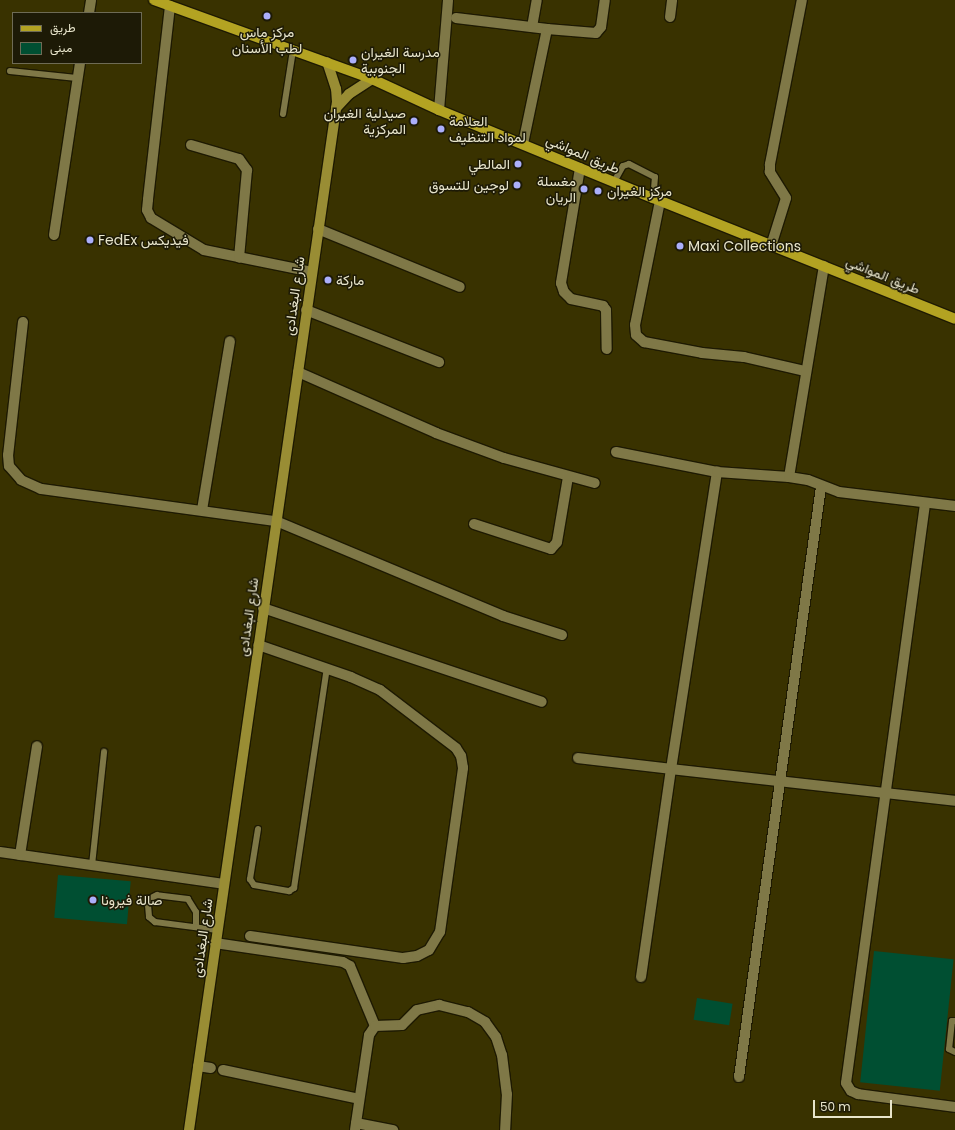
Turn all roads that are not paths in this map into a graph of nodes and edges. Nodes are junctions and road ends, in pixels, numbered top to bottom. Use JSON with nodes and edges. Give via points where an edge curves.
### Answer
{"nodes":[{"id":1,"x":91,"y":0,"type":"edge"},
{"id":2,"x":154,"y":0,"type":"edge"},
{"id":3,"x":448,"y":0,"type":"edge"},
{"id":4,"x":537,"y":0,"type":"edge"},
{"id":5,"x":605,"y":0,"type":"edge"},
{"id":6,"x":672,"y":0,"type":"edge"},
{"id":7,"x":802,"y":0,"type":"edge"},
{"id":8,"x":170,"y":6,"type":"junction"},
{"id":9,"x":89,"y":12,"type":"edge"},
{"id":10,"x":670,"y":17,"type":"dead end"},
{"id":11,"x":456,"y":18,"type":"dead end"},
{"id":12,"x":532,"y":27,"type":"junction"},
{"id":13,"x":547,"y":29,"type":"junction"},
{"id":14,"x":293,"y":50,"type":"junction"},
{"id":15,"x":327,"y":62,"type":"junction"},
{"id":16,"x":80,"y":64,"type":"edge"},
{"id":17,"x":10,"y":71,"type":"dead end"},
{"id":18,"x":77,"y":78,"type":"junction"},
{"id":19,"x":372,"y":79,"type":"junction"},
{"id":20,"x":336,"y":108,"type":"junction"},
{"id":21,"x":439,"y":110,"type":"junction"},
{"id":22,"x":283,"y":114,"type":"dead end"},
{"id":23,"x":191,"y":144,"type":"dead end"},
{"id":24,"x":523,"y":144,"type":"junction"},
{"id":25,"x":580,"y":168,"type":"junction"},
{"id":26,"x":614,"y":182,"type":"junction"},
{"id":27,"x":656,"y":200,"type":"junction"},
{"id":28,"x":318,"y":229,"type":"junction"},
{"id":29,"x":54,"y":235,"type":"dead end"},
{"id":30,"x":771,"y":246,"type":"junction"},
{"id":31,"x":239,"y":258,"type":"junction"},
{"id":32,"x":824,"y":266,"type":"junction"},
{"id":33,"x":312,"y":272,"type":"junction"},
{"id":34,"x":460,"y":287,"type":"dead end"},
{"id":35,"x":306,"y":310,"type":"junction"},
{"id":36,"x":955,"y":319,"type":"edge"},
{"id":37,"x":23,"y":322,"type":"dead end"},
{"id":38,"x":230,"y":341,"type":"dead end"},
{"id":39,"x":607,"y":349,"type":"dead end"},
{"id":40,"x":439,"y":362,"type":"dead end"},
{"id":41,"x":805,"y":371,"type":"junction"},
{"id":42,"x":298,"y":372,"type":"junction"},
{"id":43,"x":616,"y":452,"type":"dead end"},
{"id":44,"x":717,"y":472,"type":"junction"},
{"id":45,"x":568,"y":477,"type":"junction"},
{"id":46,"x":789,"y":477,"type":"junction"},
{"id":47,"x":595,"y":483,"type":"dead end"},
{"id":48,"x":821,"y":487,"type":"junction"},
{"id":49,"x":925,"y":504,"type":"junction"},
{"id":50,"x":955,"y":506,"type":"edge"},
{"id":51,"x":202,"y":510,"type":"junction"},
{"id":52,"x":276,"y":521,"type":"junction"},
{"id":53,"x":474,"y":524,"type":"dead end"},
{"id":54,"x":263,"y":608,"type":"junction"},
{"id":55,"x":562,"y":635,"type":"dead end"},
{"id":56,"x":258,"y":645,"type":"junction"},
{"id":57,"x":327,"y":668,"type":"junction"},
{"id":58,"x":542,"y":702,"type":"dead end"},
{"id":59,"x":37,"y":746,"type":"dead end"},
{"id":60,"x":104,"y":752,"type":"dead end"},
{"id":61,"x":578,"y":758,"type":"dead end"},
{"id":62,"x":671,"y":769,"type":"junction"},
{"id":63,"x":780,"y":782,"type":"junction"},
{"id":64,"x":885,"y":792,"type":"junction"},
{"id":65,"x":955,"y":801,"type":"edge"},
{"id":66,"x":258,"y":829,"type":"dead end"},
{"id":67,"x":0,"y":852,"type":"edge"},
{"id":68,"x":20,"y":854,"type":"junction"},
{"id":69,"x":92,"y":865,"type":"junction"},
{"id":70,"x":224,"y":884,"type":"junction"},
{"id":71,"x":196,"y":927,"type":"junction"},
{"id":72,"x":217,"y":930,"type":"junction"},
{"id":73,"x":250,"y":936,"type":"dead end"},
{"id":74,"x":215,"y":943,"type":"junction"},
{"id":75,"x":641,"y":977,"type":"dead end"},
{"id":76,"x":955,"y":1020,"type":"edge"},
{"id":77,"x":374,"y":1026,"type":"junction"},
{"id":78,"x":955,"y":1052,"type":"edge"},
{"id":79,"x":198,"y":1066,"type":"junction"},
{"id":80,"x":211,"y":1068,"type":"dead end"},
{"id":81,"x":223,"y":1070,"type":"dead end"},
{"id":82,"x":740,"y":1077,"type":"dead end"},
{"id":83,"x":359,"y":1099,"type":"junction"},
{"id":84,"x":955,"y":1107,"type":"edge"},
{"id":85,"x":355,"y":1127,"type":"edge"},
{"id":86,"x":189,"y":1130,"type":"edge"},
{"id":87,"x":394,"y":1130,"type":"edge"},
{"id":88,"x":505,"y":1130,"type":"edge"}],
"edges":[{"from":1,"to":9,"type":"street"},
{"from":2,"to":8,"type":"main road","name":"طريق المواشي"},
{"from":3,"to":21,"type":"street"},
{"from":4,"to":12,"type":"street"},
{"from":5,"to":13,"type":"street","via":[[601,27],[596,33]]},
{"from":6,"to":10,"type":"street"},
{"from":7,"to":30,"type":"street","via":[[770,164],[770,172],[786,198]]},
{"from":8,"to":14,"type":"main road","name":"طريق المواشي"},
{"from":8,"to":31,"type":"street","via":[[147,210],[157,224],[204,250]]},
{"from":11,"to":12,"type":"street"},
{"from":12,"to":13,"type":"street"},
{"from":13,"to":24,"type":"street"},
{"from":14,"to":15,"type":"main road","name":"طريق المواشي"},
{"from":14,"to":22,"type":"lane"},
{"from":15,"to":19,"type":"main road","name":"طريق المواشي"},
{"from":15,"to":20,"type":"street","name":"شارع البغدادى","via":[[336,89]]},
{"from":16,"to":18,"type":"street"},
{"from":17,"to":18,"type":"lane"},
{"from":18,"to":29,"type":"street"},
{"from":19,"to":20,"type":"street","via":[[349,94]]},
{"from":19,"to":21,"type":"main road","name":"طريق المواشي"},
{"from":20,"to":28,"type":"street","name":"شارع البغدادى"},
{"from":21,"to":24,"type":"main road","name":"طريق المواشي"},
{"from":23,"to":31,"type":"street","via":[[239,159],[247,170]]},
{"from":24,"to":25,"type":"main road","name":"طريق المواشي"},
{"from":25,"to":26,"type":"main road","name":"طريق المواشي"},
{"from":25,"to":39,"type":"street","via":[[561,283],[564,292],[572,298],[603,306],[606,310]]},
{"from":26,"to":27,"type":"main road","name":"طريق المواشي"},
{"from":26,"to":27,"type":"lane","via":[[623,166],[630,164],[655,177]]},
{"from":27,"to":30,"type":"main road","name":"طريق المواشي"},
{"from":27,"to":41,"type":"street","via":[[635,324],[636,334],[644,342],[702,353],[744,357]]},
{"from":28,"to":33,"type":"street","name":"شارع البغدادى"},
{"from":28,"to":34,"type":"street"},
{"from":30,"to":32,"type":"main road","name":"طريق المواشي"},
{"from":31,"to":33,"type":"street"},
{"from":32,"to":36,"type":"main road","name":"طريق المواشي"},
{"from":32,"to":41,"type":"street"},
{"from":33,"to":35,"type":"street","name":"شارع البغدادى"},
{"from":35,"to":40,"type":"street"},
{"from":35,"to":42,"type":"street","name":"شارع البغدادى"},
{"from":37,"to":51,"type":"street","via":[[8,454],[9,466],[15,474],[21,480],[41,489]]},
{"from":38,"to":51,"type":"street"},
{"from":41,"to":46,"type":"street"},
{"from":42,"to":45,"type":"street","via":[[436,433],[504,458]]},
{"from":42,"to":52,"type":"street","name":"شارع البغدادى"},
{"from":43,"to":44,"type":"street"},
{"from":44,"to":46,"type":"street"},
{"from":44,"to":62,"type":"street"},
{"from":45,"to":47,"type":"street"},
{"from":45,"to":53,"type":"street","via":[[557,542],[551,549]]},
{"from":46,"to":48,"type":"street","via":[[808,480]]},
{"from":48,"to":49,"type":"street","via":[[838,492]]},
{"from":48,"to":63,"type":"street"},
{"from":49,"to":50,"type":"street"},
{"from":49,"to":64,"type":"street"},
{"from":51,"to":52,"type":"street"},
{"from":52,"to":54,"type":"street","name":"شارع البغدادى"},
{"from":52,"to":55,"type":"street","via":[[504,616]]},
{"from":54,"to":56,"type":"street","name":"شارع البغدادى"},
{"from":54,"to":58,"type":"street"},
{"from":56,"to":57,"type":"street"},
{"from":56,"to":70,"type":"street","name":"شارع البغدادى"},
{"from":57,"to":66,"type":"lane","via":[[294,888],[289,891],[254,885],[250,879]]},
{"from":57,"to":73,"type":"street","via":[[380,690],[437,732],[461,756],[463,768],[440,932],[428,950],[417,956],[403,958]]},
{"from":59,"to":68,"type":"street"},
{"from":60,"to":69,"type":"lane"},
{"from":61,"to":62,"type":"street"},
{"from":62,"to":63,"type":"street"},
{"from":62,"to":75,"type":"street"},
{"from":63,"to":64,"type":"street"},
{"from":63,"to":82,"type":"street"},
{"from":64,"to":65,"type":"street"},
{"from":64,"to":84,"type":"street","via":[[846,1083],[851,1091],[858,1094]]},
{"from":67,"to":68,"type":"street"},
{"from":68,"to":69,"type":"street"},
{"from":69,"to":70,"type":"street"},
{"from":70,"to":72,"type":"street","name":"شارع البغدادى"},
{"from":71,"to":71,"type":"lane","via":[[155,922],[149,917],[151,898],[157,895],[188,900],[196,912]]},
{"from":71,"to":72,"type":"lane"},
{"from":72,"to":74,"type":"street","name":"شارع البغدادى"},
{"from":74,"to":77,"type":"street","via":[[343,962],[350,966]]},
{"from":74,"to":79,"type":"street","name":"شارع البغدادى"},
{"from":76,"to":78,"type":"lane","via":[[952,1021],[949,1049]]},
{"from":77,"to":83,"type":"street","via":[[369,1035]]},
{"from":77,"to":88,"type":"street","via":[[402,1025],[417,1010],[439,1005],[468,1012],[485,1022],[496,1037],[502,1055],[507,1094]]},
{"from":79,"to":80,"type":"street"},
{"from":79,"to":86,"type":"street","name":"شارع البغدادى"},
{"from":81,"to":83,"type":"street"},
{"from":83,"to":85,"type":"street"},
{"from":85,"to":87,"type":"street"}]}
